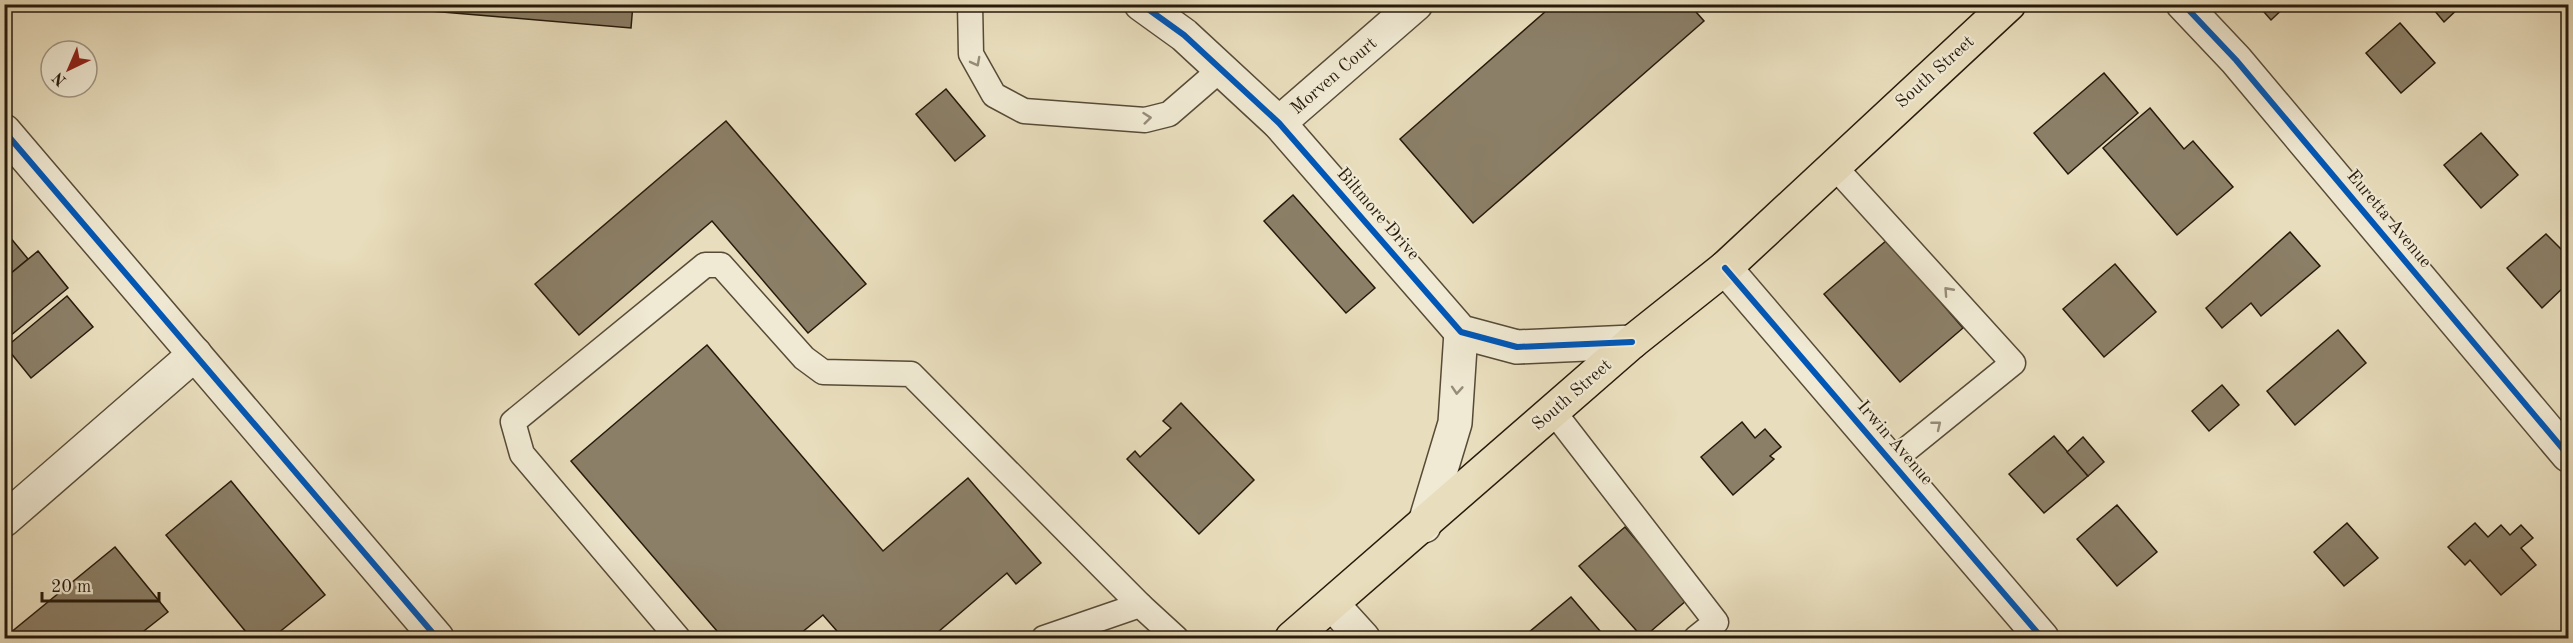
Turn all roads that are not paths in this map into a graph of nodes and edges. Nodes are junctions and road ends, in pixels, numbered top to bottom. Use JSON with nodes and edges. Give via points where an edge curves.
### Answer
{"nodes":[{"id":1,"x":970,"y":4,"type":"edge"},
{"id":2,"x":1141,"y":4,"type":"edge"},
{"id":3,"x":1416,"y":4,"type":"edge"},
{"id":4,"x":2009,"y":4,"type":"edge"},
{"id":5,"x":2183,"y":4,"type":"edge"},
{"id":6,"x":1221,"y":69,"type":"junction"},
{"id":7,"x":1279,"y":123,"type":"junction"},
{"id":8,"x":4,"y":131,"type":"edge"},
{"id":9,"x":1833,"y":165,"type":"junction"},
{"id":10,"x":1725,"y":268,"type":"junction"},
{"id":11,"x":1461,"y":332,"type":"junction"},
{"id":12,"x":1632,"y":342,"type":"junction"},
{"id":13,"x":195,"y":354,"type":"junction"},
{"id":14,"x":1553,"y":411,"type":"junction"},
{"id":15,"x":2568,"y":455,"type":"edge"},
{"id":16,"x":1891,"y":462,"type":"junction"},
{"id":17,"x":4,"y":520,"type":"edge"},
{"id":18,"x":1424,"y":526,"type":"junction"},
{"id":19,"x":1140,"y":605,"type":"junction"},
{"id":20,"x":1333,"y":605,"type":"junction"},
{"id":21,"x":437,"y":639,"type":"edge"},
{"id":22,"x":678,"y":639,"type":"edge"},
{"id":23,"x":1044,"y":639,"type":"edge"},
{"id":24,"x":1176,"y":639,"type":"edge"},
{"id":25,"x":1292,"y":639,"type":"edge"},
{"id":26,"x":1363,"y":639,"type":"edge"},
{"id":27,"x":1696,"y":639,"type":"edge"},
{"id":28,"x":2042,"y":639,"type":"edge"}],
"edges":[{"from":1,"to":6,"type":"lane","one_way":true,"via":[[971,54],[994,95],[1024,111],[1145,120],[1169,114]]},
{"from":2,"to":6,"type":"street","name":"Biltmore Drive","via":[[1184,35]]},
{"from":3,"to":7,"type":"street","name":"Morven Court"},
{"from":4,"to":9,"type":"main road","name":"South Street"},
{"from":5,"to":15,"type":"street","name":"Euretta Avenue","via":[[2236,60]]},
{"from":6,"to":7,"type":"street","name":"Biltmore Drive"},
{"from":7,"to":11,"type":"street","name":"Biltmore Drive"},
{"from":8,"to":13,"type":"street"},
{"from":9,"to":10,"type":"main road","name":"South Street"},
{"from":16,"to":9,"type":"lane","one_way":true,"via":[[2013,363]]},
{"from":10,"to":12,"type":"main road","name":"South Street"},
{"from":10,"to":16,"type":"street","name":"Irwin Avenue"},
{"from":11,"to":12,"type":"street","via":[[1517,347]]},
{"from":11,"to":18,"type":"street","one_way":true,"via":[[1455,423]]},
{"from":12,"to":14,"type":"main road","name":"South Street"},
{"from":13,"to":17,"type":"street"},
{"from":13,"to":21,"type":"street"},
{"from":14,"to":18,"type":"main road","name":"South Street"},
{"from":14,"to":27,"type":"lane","via":[[1716,622]]},
{"from":16,"to":28,"type":"street","name":"Irwin Avenue"},
{"from":18,"to":20,"type":"main road","name":"South Street"},
{"from":19,"to":22,"type":"lane","via":[[910,374],[822,372],[804,358],[721,265],[705,265],[513,422],[522,454]]},
{"from":19,"to":23,"type":"lane"},
{"from":19,"to":24,"type":"lane"},
{"from":20,"to":25,"type":"main road","name":"South Street"},
{"from":20,"to":26,"type":"street"}]}
